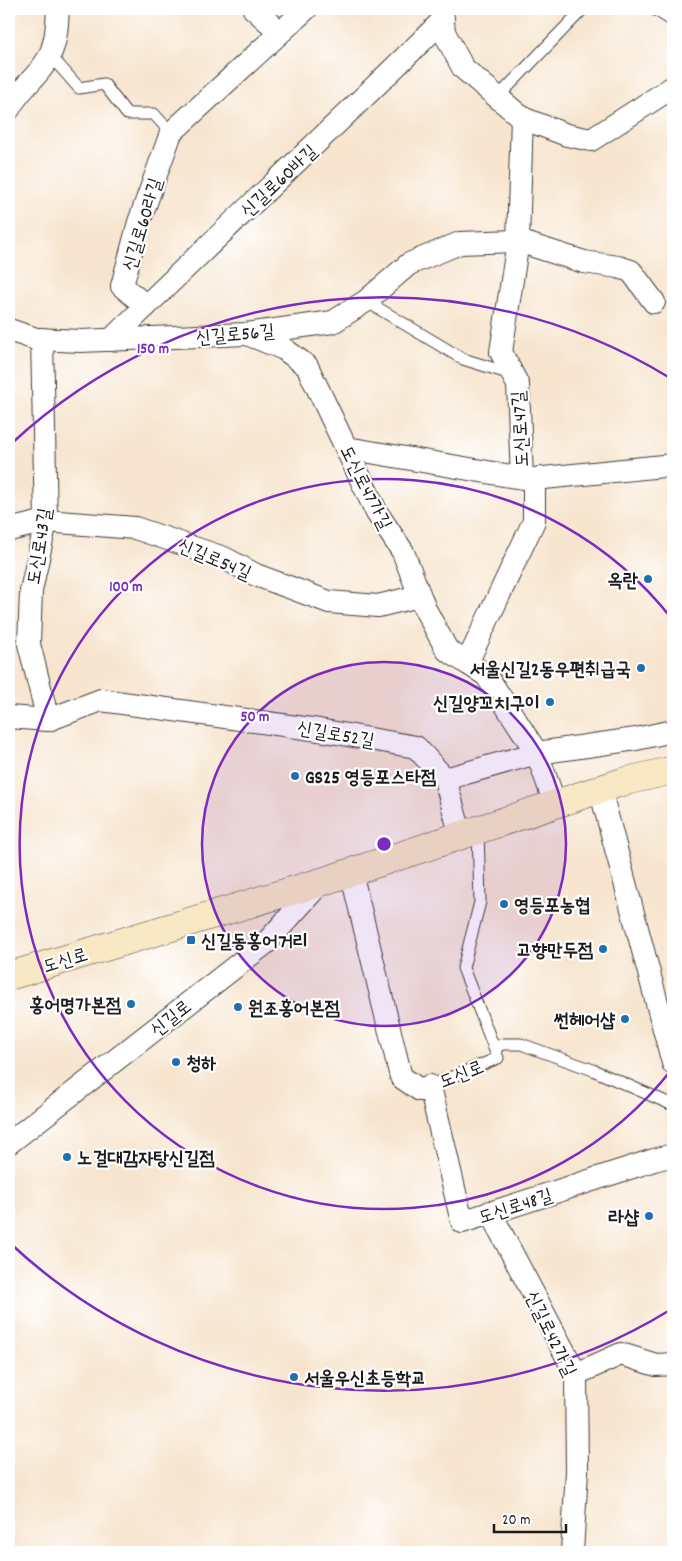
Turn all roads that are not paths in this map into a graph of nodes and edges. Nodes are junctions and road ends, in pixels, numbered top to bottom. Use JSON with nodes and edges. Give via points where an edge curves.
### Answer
{"nodes":[{"id":1,"x":58,"y":9,"type":"edge"},
{"id":2,"x":254,"y":9,"type":"edge"},
{"id":3,"x":306,"y":9,"type":"edge"},
{"id":4,"x":583,"y":9,"type":"edge"},
{"id":5,"x":654,"y":9,"type":"edge"},
{"id":6,"x":442,"y":14,"type":"edge"},
{"id":7,"x":673,"y":21,"type":"edge"},
{"id":8,"x":280,"y":32,"type":"junction"},
{"id":9,"x":49,"y":54,"type":"junction"},
{"id":10,"x":673,"y":87,"type":"edge"},
{"id":11,"x":498,"y":97,"type":"junction"},
{"id":12,"x":9,"y":109,"type":"edge"},
{"id":13,"x":522,"y":117,"type":"junction"},
{"id":14,"x":171,"y":133,"type":"junction"},
{"id":15,"x":518,"y":241,"type":"junction"},
{"id":16,"x":366,"y":300,"type":"junction"},
{"id":17,"x":654,"y":302,"type":"dead end"},
{"id":18,"x":146,"y":306,"type":"junction"},
{"id":19,"x":9,"y":330,"type":"edge"},
{"id":20,"x":246,"y":334,"type":"junction"},
{"id":21,"x":42,"y":339,"type":"junction"},
{"id":22,"x":111,"y":340,"type":"junction"},
{"id":23,"x":513,"y":374,"type":"junction"},
{"id":24,"x":347,"y":448,"type":"junction"},
{"id":25,"x":673,"y":466,"type":"edge"},
{"id":26,"x":46,"y":521,"type":"junction"},
{"id":27,"x":9,"y":530,"type":"edge"},
{"id":28,"x":419,"y":596,"type":"junction"},
{"id":29,"x":467,"y":663,"type":"junction"},
{"id":30,"x":9,"y":717,"type":"edge"},
{"id":31,"x":48,"y":720,"type":"junction"},
{"id":32,"x":673,"y":731,"type":"edge"},
{"id":33,"x":537,"y":754,"type":"junction"},
{"id":34,"x":673,"y":770,"type":"edge"},
{"id":35,"x":445,"y":779,"type":"junction"},
{"id":36,"x":600,"y":789,"type":"junction"},
{"id":37,"x":555,"y":804,"type":"junction"},
{"id":38,"x":469,"y":833,"type":"junction"},
{"id":39,"x":351,"y":872,"type":"junction"},
{"id":40,"x":321,"y":882,"type":"junction"},
{"id":41,"x":9,"y":976,"type":"edge"},
{"id":42,"x":668,"y":1022,"type":"edge"},
{"id":43,"x":494,"y":1048,"type":"junction"},
{"id":44,"x":673,"y":1063,"type":"edge"},
{"id":45,"x":430,"y":1086,"type":"junction"},
{"id":46,"x":673,"y":1105,"type":"edge"},
{"id":47,"x":9,"y":1143,"type":"edge"},
{"id":48,"x":673,"y":1155,"type":"edge"},
{"id":49,"x":490,"y":1212,"type":"junction"},
{"id":50,"x":673,"y":1364,"type":"edge"},
{"id":51,"x":576,"y":1374,"type":"junction"},
{"id":52,"x":572,"y":1552,"type":"edge"}],
"edges":[{"from":1,"to":9,"type":"street","via":[[56,39]]},
{"from":2,"to":8,"type":"street"},
{"from":3,"to":8,"type":"street","name":"신길로60라길"},
{"from":4,"to":11,"type":"lane"},
{"from":5,"to":7,"type":"lane"},
{"from":6,"to":11,"type":"street","via":[[444,32],[463,68]]},
{"from":6,"to":18,"type":"street","name":"신길로60바길","via":[[363,99]]},
{"from":8,"to":14,"type":"street","name":"신길로60라길"},
{"from":9,"to":12,"type":"street"},
{"from":9,"to":14,"type":"lane","via":[[79,88],[104,84],[127,114],[154,114]]},
{"from":10,"to":13,"type":"street","via":[[591,140],[567,135]]},
{"from":11,"to":13,"type":"street"},
{"from":13,"to":15,"type":"street","name":"도신로47길"},
{"from":14,"to":18,"type":"street","name":"신길로60라길","via":[[139,222],[122,286]]},
{"from":15,"to":16,"type":"street","name":"신길로56길","via":[[460,243],[409,264]]},
{"from":15,"to":17,"type":"street","name":"신길로56길","via":[[584,262],[631,271]]},
{"from":15,"to":23,"type":"street","name":"도신로47길","via":[[501,352]]},
{"from":16,"to":20,"type":"street","name":"신길로56길","via":[[333,322]]},
{"from":16,"to":23,"type":"lane","via":[[463,359]]},
{"from":18,"to":22,"type":"street","name":"신길로60바길"},
{"from":19,"to":21,"type":"street","name":"신길로56길"},
{"from":20,"to":22,"type":"street","name":"신길로56길"},
{"from":20,"to":24,"type":"street","name":"도신로47가길","via":[[284,349],[307,366]]},
{"from":21,"to":22,"type":"street","name":"신길로56길"},
{"from":21,"to":26,"type":"street","name":"도신로43길"},
{"from":23,"to":24,"type":"street","name":"도신로47길","via":[[518,385],[522,478]]},
{"from":24,"to":28,"type":"street","name":"도신로47가길","via":[[377,514],[403,552]]},
{"from":25,"to":29,"type":"street","name":"도신로47길","via":[[534,479],[534,521]]},
{"from":26,"to":27,"type":"street","name":"신길로54길"},
{"from":26,"to":28,"type":"street","name":"신길로54길","via":[[135,528],[224,558],[256,575],[329,602],[378,606]]},
{"from":26,"to":31,"type":"street","name":"도신로43길","via":[[31,591],[29,644]]},
{"from":28,"to":29,"type":"street","name":"도신로47가길","via":[[448,650]]},
{"from":29,"to":33,"type":"street","via":[[486,675]]},
{"from":30,"to":31,"type":"street","name":"신길로52길"},
{"from":31,"to":35,"type":"street","name":"신길로52길","via":[[100,700],[319,730],[416,747]]},
{"from":32,"to":33,"type":"street"},
{"from":33,"to":35,"type":"street"},
{"from":33,"to":37,"type":"street"},
{"from":34,"to":36,"type":"main road","name":"도신로"},
{"from":35,"to":38,"type":"street","name":"신길로52길"},
{"from":36,"to":37,"type":"main road","name":"도신로"},
{"from":36,"to":42,"type":"street"},
{"from":37,"to":38,"type":"main road","name":"도신로"},
{"from":38,"to":39,"type":"main road","name":"도신로"},
{"from":38,"to":43,"type":"lane","name":"도신로","via":[[480,902],[463,968]]},
{"from":39,"to":40,"type":"main road","name":"도신로"},
{"from":39,"to":45,"type":"street","name":"도신로","via":[[401,1077],[420,1090]]},
{"from":40,"to":41,"type":"main road","name":"도신로"},
{"from":40,"to":47,"type":"street","name":"신길로","via":[[267,942]]},
{"from":42,"to":44,"type":"street"},
{"from":43,"to":45,"type":"lane","name":"도신로","via":[[498,1058]]},
{"from":43,"to":46,"type":"lane","via":[[503,1044],[521,1044],[593,1070]]},
{"from":45,"to":49,"type":"street","name":"도신로48길","via":[[462,1222]]},
{"from":48,"to":49,"type":"street","name":"도신로48길"},
{"from":49,"to":51,"type":"street","name":"신길로42가길"},
{"from":50,"to":51,"type":"street","via":[[656,1365],[621,1354]]},
{"from":51,"to":52,"type":"street","name":"신길로42가길","via":[[577,1471]]}]}
